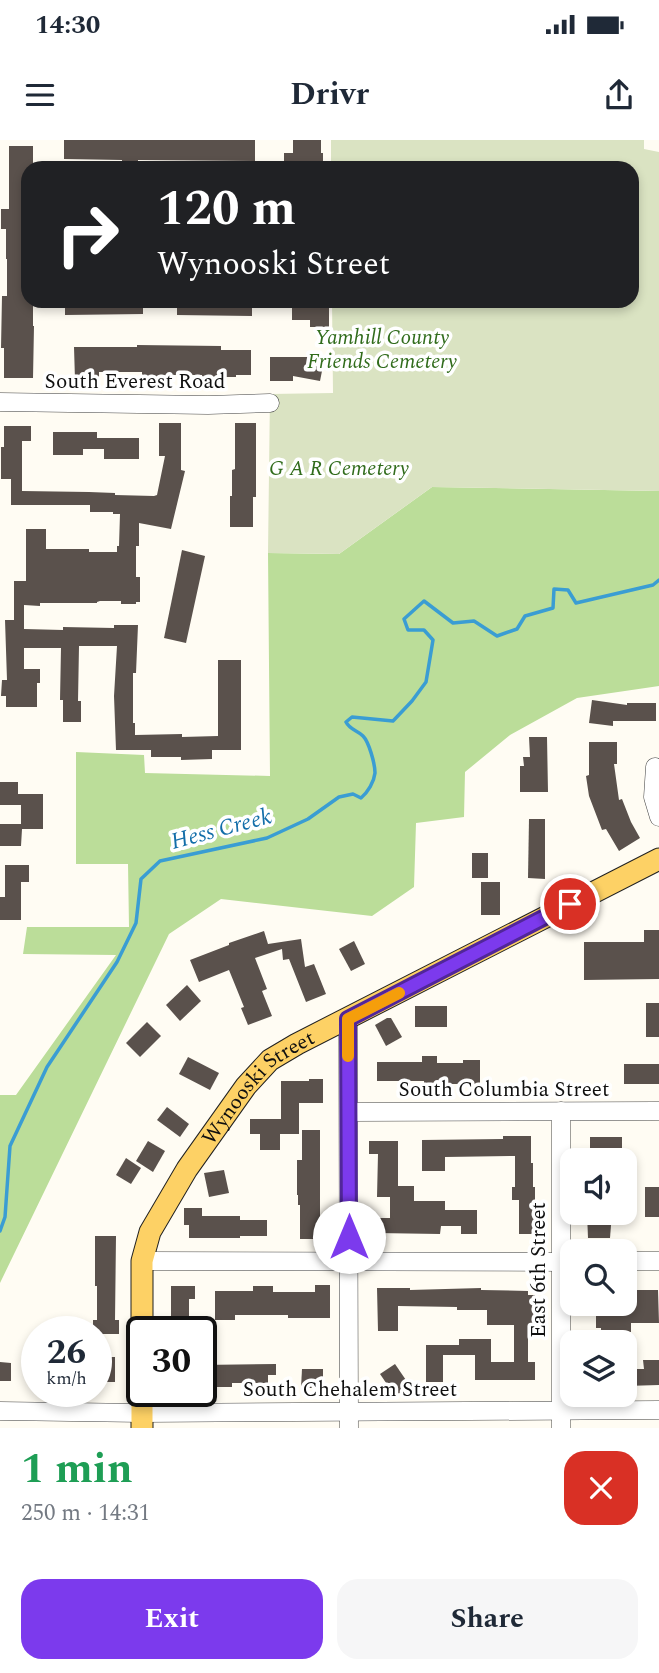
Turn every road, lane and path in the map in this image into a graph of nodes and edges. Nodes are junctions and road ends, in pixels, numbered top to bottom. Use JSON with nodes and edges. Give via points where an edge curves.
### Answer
{"nodes":[{"id":1,"x":0,"y":402,"type":"edge"},
{"id":2,"x":270,"y":403,"type":"dead end"},
{"id":3,"x":655,"y":766,"type":"dead end"},
{"id":4,"x":659,"y":817,"type":"edge"},
{"id":5,"x":659,"y":859,"type":"edge"},
{"id":6,"x":348,"y":1019,"type":"junction"},
{"id":7,"x":561,"y":1111,"type":"junction"},
{"id":8,"x":659,"y":1111,"type":"edge"},
{"id":9,"x":349,"y":1112,"type":"junction"},
{"id":10,"x":566,"y":1239,"type":"edge"},
{"id":11,"x":142,"y":1261,"type":"junction"},
{"id":12,"x":637,"y":1261,"type":"edge"},
{"id":13,"x":659,"y":1261,"type":"edge"},
{"id":14,"x":349,"y":1262,"type":"junction"},
{"id":15,"x":560,"y":1262,"type":"edge"},
{"id":16,"x":565,"y":1316,"type":"edge"},
{"id":17,"x":659,"y":1410,"type":"edge"},
{"id":18,"x":0,"y":1411,"type":"edge"},
{"id":19,"x":142,"y":1420,"type":"edge"},
{"id":20,"x":349,"y":1420,"type":"edge"},
{"id":21,"x":561,"y":1420,"type":"edge"}],
"edges":[{"from":1,"to":2,"type":"street","name":"South Everest Road"},
{"from":3,"to":4,"type":"street","via":[[653,797]]},
{"from":5,"to":6,"type":"main road","name":"Wynooski Street"},
{"from":6,"to":9,"type":"street"},
{"from":6,"to":11,"type":"main road","name":"Wynooski Street","via":[[270,1060],[246,1086],[170,1197],[150,1232]]},
{"from":7,"to":8,"type":"street","name":"South Columbia Street"},
{"from":7,"to":9,"type":"street","name":"South Columbia Street"},
{"from":7,"to":10,"type":"street","name":"East 6th Street"},
{"from":9,"to":14,"type":"street"},
{"from":11,"to":14,"type":"street"},
{"from":11,"to":19,"type":"main road","name":"Wynooski Street"},
{"from":12,"to":13,"type":"street"},
{"from":14,"to":15,"type":"street"},
{"from":14,"to":20,"type":"street"},
{"from":16,"to":21,"type":"street","name":"East 6th Street"},
{"from":17,"to":21,"type":"street","name":"South Chehalem Street"},
{"from":18,"to":19,"type":"street","name":"South Chehalem Street"},
{"from":19,"to":20,"type":"street","name":"South Chehalem Street"},
{"from":20,"to":21,"type":"street","name":"South Chehalem Street"}]}
